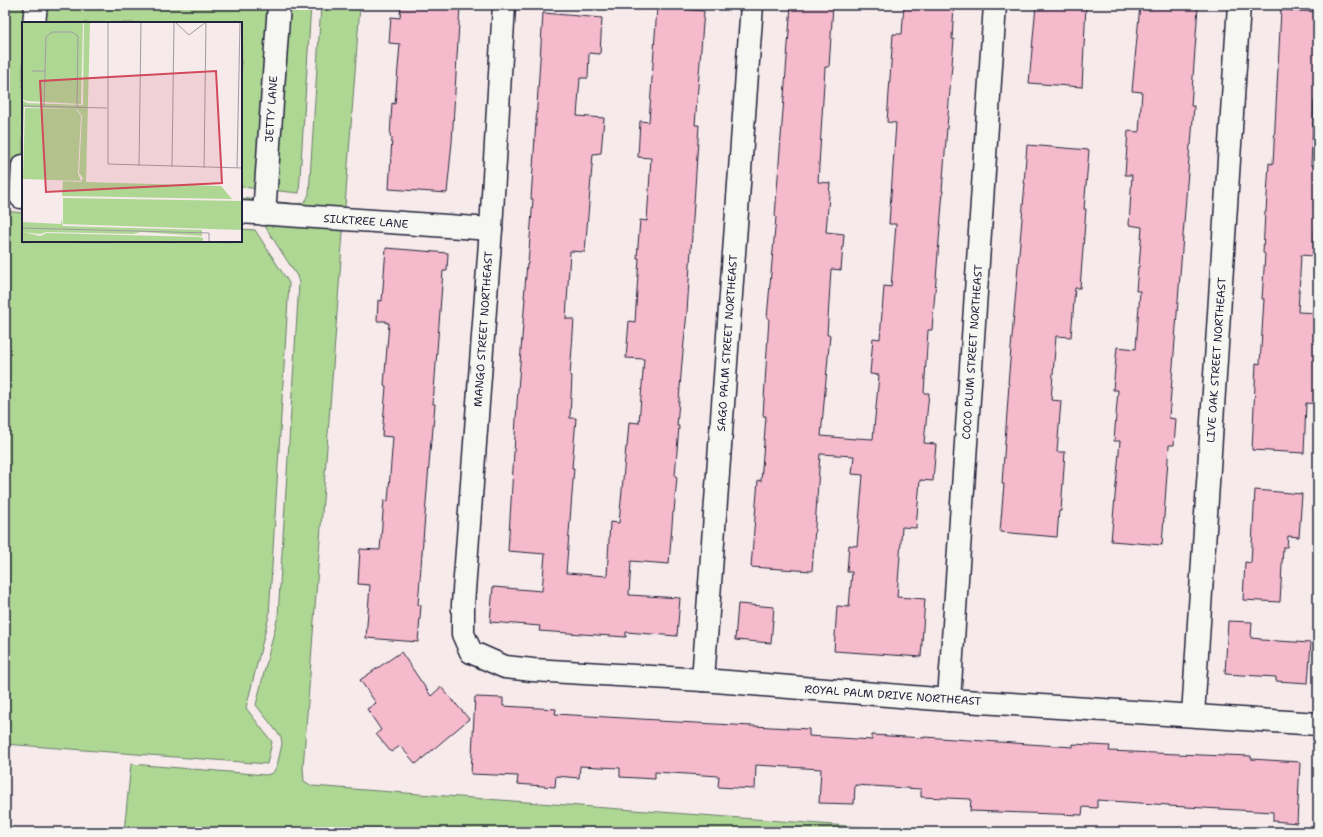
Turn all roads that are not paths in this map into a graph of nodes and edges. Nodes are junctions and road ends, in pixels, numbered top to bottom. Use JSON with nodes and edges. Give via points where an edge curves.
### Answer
{"nodes":[{"id":1,"x":36,"y":5,"type":"edge"},
{"id":2,"x":279,"y":5,"type":"edge"},
{"id":3,"x":504,"y":5,"type":"edge"},
{"id":4,"x":752,"y":5,"type":"edge"},
{"id":5,"x":995,"y":5,"type":"edge"},
{"id":6,"x":1239,"y":5,"type":"edge"},
{"id":7,"x":34,"y":22,"type":"edge"},
{"id":8,"x":22,"y":170,"type":"edge"},
{"id":9,"x":16,"y":197,"type":"edge"},
{"id":10,"x":242,"y":212,"type":"edge"},
{"id":11,"x":264,"y":214,"type":"junction"},
{"id":12,"x":491,"y":230,"type":"junction"},
{"id":13,"x":471,"y":652,"type":"joint"},
{"id":14,"x":703,"y":680,"type":"junction"},
{"id":15,"x":949,"y":700,"type":"junction"},
{"id":16,"x":1193,"y":715,"type":"junction"},
{"id":17,"x":1318,"y":724,"type":"edge"}],
"edges":[{"from":1,"to":7,"type":"street"},
{"from":2,"to":11,"type":"street","name":"JETTY LANE"},
{"from":3,"to":12,"type":"street","name":"MANGO STREET NORTHEAST"},
{"from":4,"to":14,"type":"street","name":"SAGO PALM STREET NORTHEAST"},
{"from":5,"to":15,"type":"street","name":"COCO PLUM STREET NORTHEAST"},
{"from":6,"to":16,"type":"street","name":"LIVE OAK STREET NORTHEAST"},
{"from":8,"to":9,"type":"street"},
{"from":10,"to":11,"type":"street","name":"SILKTREE LANE"},
{"from":11,"to":12,"type":"street","name":"SILKTREE LANE"},
{"from":12,"to":13,"type":"street","name":"MANGO STREET NORTHEAST","via":[[463,604],[463,634]]},
{"from":13,"to":14,"type":"street","name":"ROYAL PALM DRIVE NORTHEAST","via":[[505,667]]},
{"from":14,"to":15,"type":"street","name":"ROYAL PALM DRIVE NORTHEAST"},
{"from":15,"to":16,"type":"street","name":"ROYAL PALM DRIVE NORTHEAST"},
{"from":16,"to":17,"type":"street","name":"ROYAL PALM DRIVE NORTHEAST"}]}
